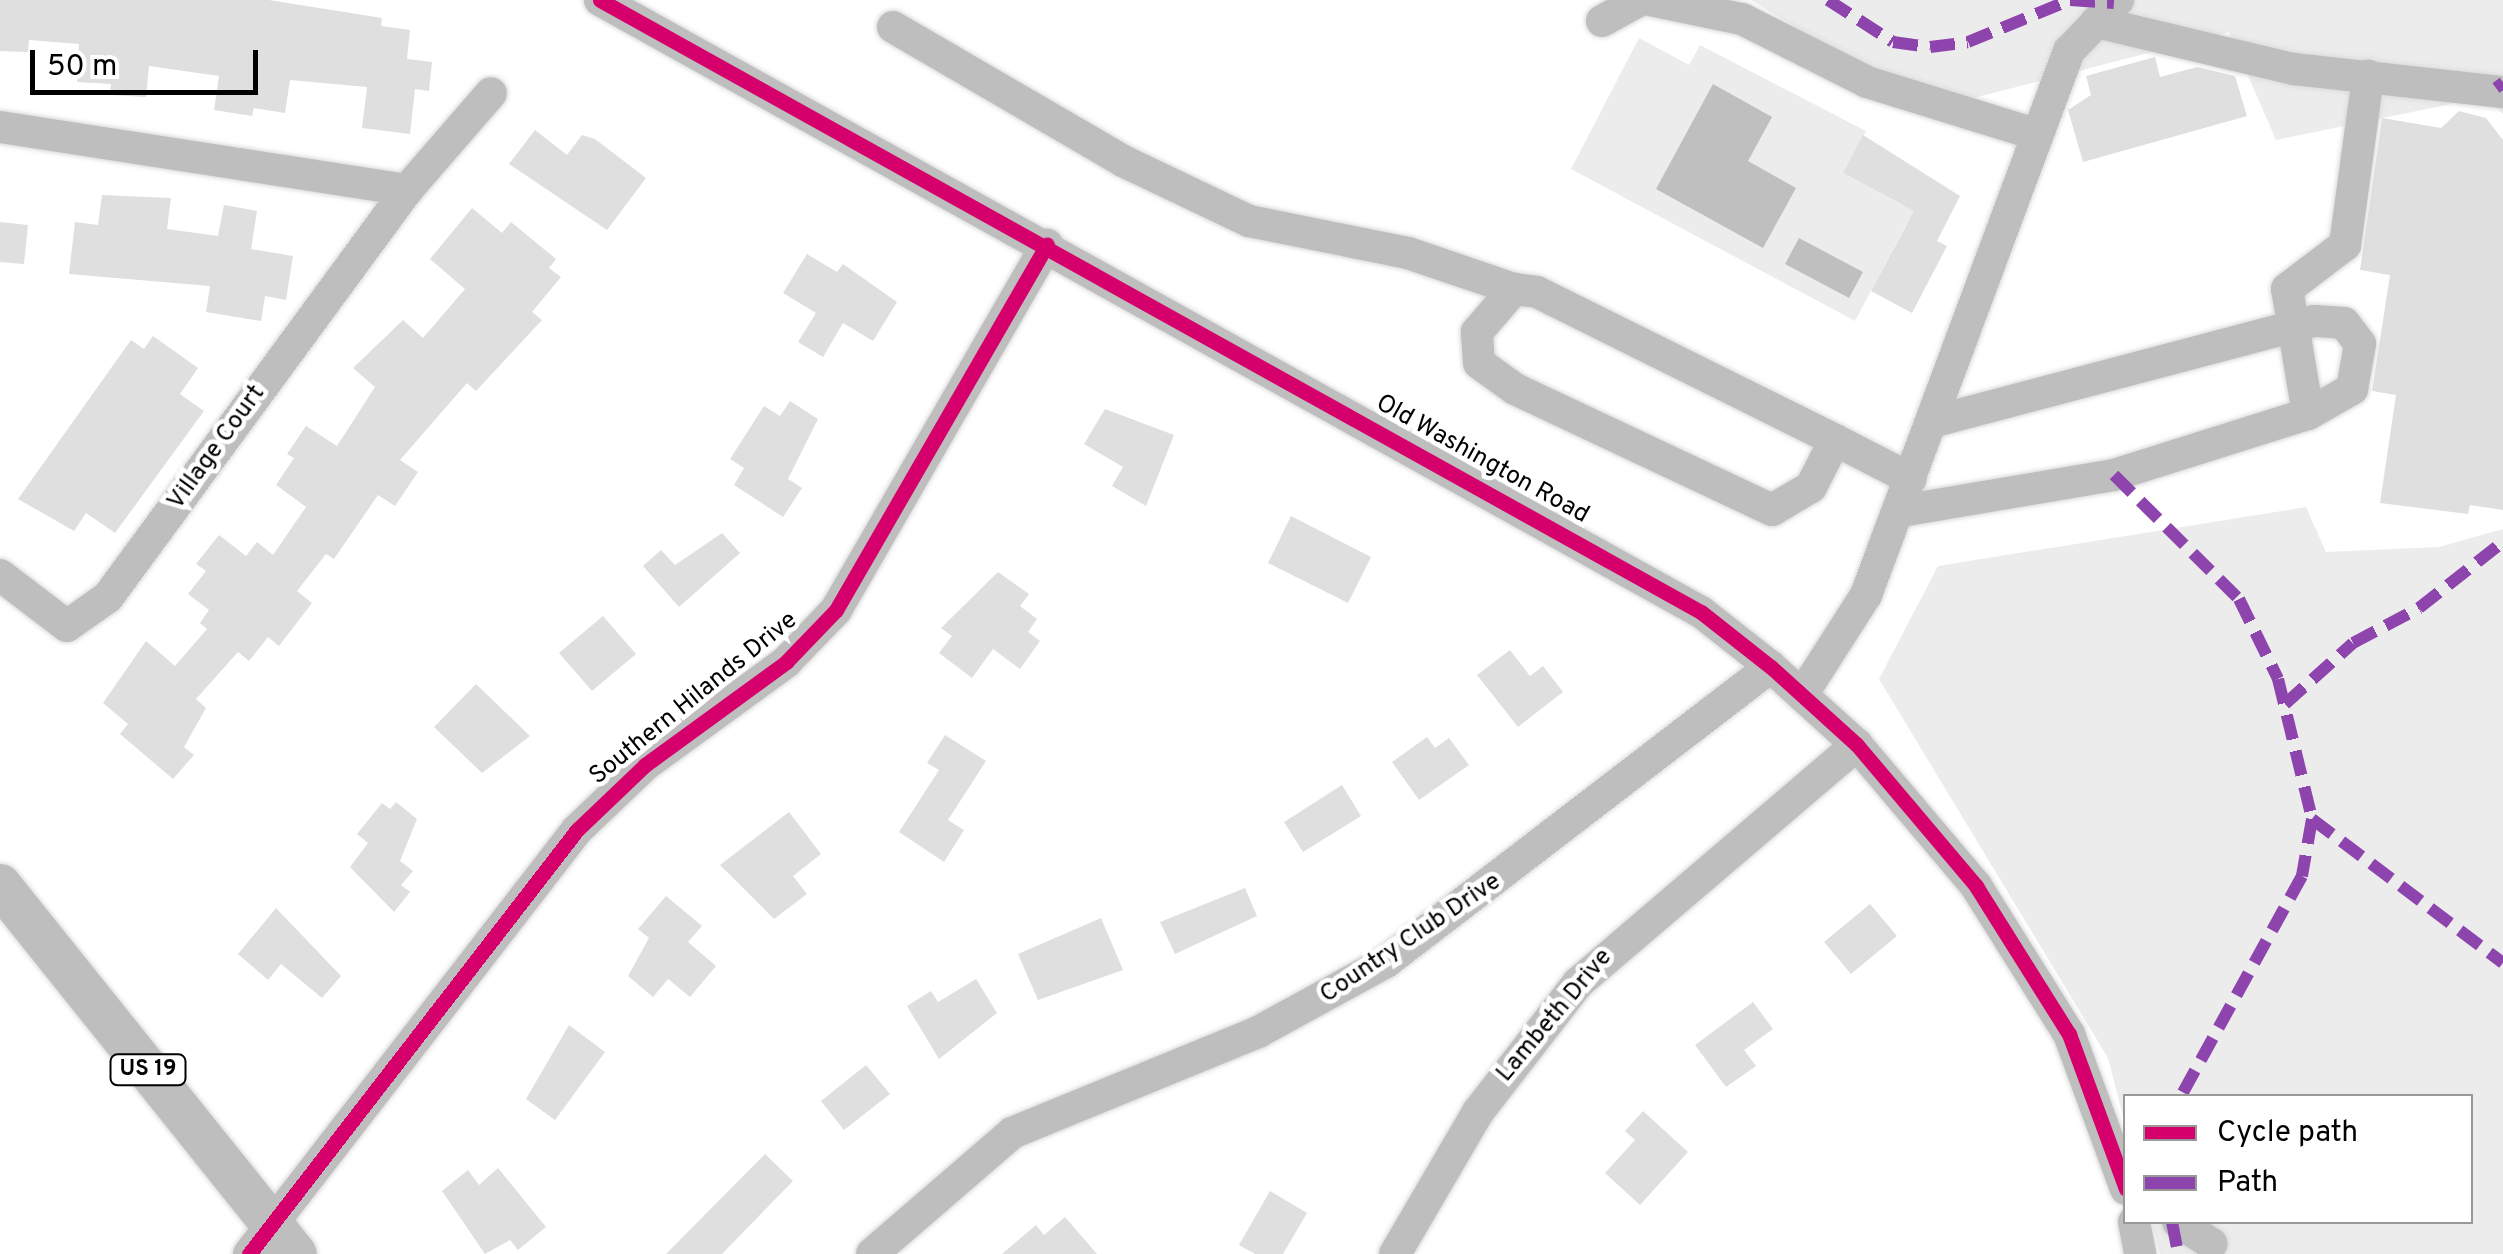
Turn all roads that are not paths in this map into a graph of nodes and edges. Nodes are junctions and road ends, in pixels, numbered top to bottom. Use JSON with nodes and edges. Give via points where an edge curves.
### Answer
{"nodes":[{"id":1,"x":600,"y":0,"type":"edge"},
{"id":2,"x":1640,"y":0,"type":"edge"},
{"id":3,"x":1650,"y":0,"type":"edge"},
{"id":4,"x":2107,"y":11,"type":"edge"},
{"id":5,"x":1602,"y":21,"type":"dead end"},
{"id":6,"x":893,"y":27,"type":"dead end"},
{"id":7,"x":2368,"y":76,"type":"junction"},
{"id":8,"x":2503,"y":92,"type":"edge"},
{"id":9,"x":491,"y":94,"type":"dead end"},
{"id":10,"x":0,"y":127,"type":"edge"},
{"id":11,"x":2035,"y":134,"type":"junction"},
{"id":12,"x":407,"y":190,"type":"junction"},
{"id":13,"x":1047,"y":244,"type":"junction"},
{"id":14,"x":1514,"y":289,"type":"junction"},
{"id":15,"x":2292,"y":325,"type":"junction"},
{"id":16,"x":2308,"y":414,"type":"junction"},
{"id":17,"x":1935,"y":421,"type":"junction"},
{"id":18,"x":1835,"y":440,"type":"junction"},
{"id":19,"x":1911,"y":478,"type":"junction"},
{"id":20,"x":1900,"y":512,"type":"junction"},
{"id":21,"x":0,"y":574,"type":"edge"},
{"id":22,"x":1771,"y":666,"type":"junction"},
{"id":23,"x":1802,"y":695,"type":"junction"},
{"id":24,"x":1857,"y":744,"type":"junction"},
{"id":25,"x":0,"y":886,"type":"edge"},
{"id":26,"x":2123,"y":1181,"type":"edge"},
{"id":27,"x":2134,"y":1224,"type":"edge"},
{"id":28,"x":2181,"y":1224,"type":"edge"},
{"id":29,"x":272,"y":1244,"type":"edge"},
{"id":30,"x":2212,"y":1244,"type":"dead end"},
{"id":31,"x":872,"y":1254,"type":"edge"},
{"id":32,"x":1395,"y":1254,"type":"edge"},
{"id":33,"x":2140,"y":1254,"type":"edge"}],
"edges":[{"from":1,"to":13,"type":"street","name":"Old Washington Road"},
{"from":2,"to":5,"type":"street"},
{"from":3,"to":11,"type":"street","via":[[1742,19],[1867,82]]},
{"from":4,"to":7,"type":"street","via":[[2294,69]]},
{"from":4,"to":11,"type":"street","via":[[2070,51]]},
{"from":6,"to":14,"type":"street","via":[[1123,160],[1249,221],[1408,253]]},
{"from":7,"to":8,"type":"street"},
{"from":7,"to":15,"type":"street","via":[[2345,245],[2288,288]]},
{"from":9,"to":12,"type":"street","name":"Village Court"},
{"from":10,"to":12,"type":"street"},
{"from":11,"to":17,"type":"street"},
{"from":12,"to":21,"type":"street","name":"Village Court","via":[[108,598],[66,626]]},
{"from":13,"to":22,"type":"street","name":"Old Washington Road","via":[[1700,612]]},
{"from":13,"to":29,"type":"street","name":"Southern Hilands Drive","via":[[836,610],[758,686],[645,765],[577,830]]},
{"from":14,"to":18,"type":"street","via":[[1536,292]]},
{"from":14,"to":18,"type":"street","via":[[1477,332],[1479,363],[1532,397],[1772,510],[1811,488]]},
{"from":15,"to":16,"type":"street"},
{"from":15,"to":16,"type":"street","via":[[2344,323],[2360,344],[2352,389]]},
{"from":15,"to":17,"type":"street"},
{"from":16,"to":20,"type":"street","via":[[2114,476]]},
{"from":17,"to":19,"type":"street"},
{"from":18,"to":19,"type":"street"},
{"from":19,"to":20,"type":"street"},
{"from":20,"to":23,"type":"street","via":[[1843,643]]},
{"from":22,"to":23,"type":"street","name":"Old Washington Road"},
{"from":22,"to":31,"type":"street","name":"Country Club Drive","via":[[1386,962],[1258,1032],[1012,1133]]},
{"from":23,"to":24,"type":"street","name":"Old Washington Road"},
{"from":24,"to":26,"type":"street","name":"Old Washington Road","via":[[1976,886],[2069,1034]]},
{"from":24,"to":32,"type":"street","name":"Lambeth Drive","via":[[1800,803],[1623,937],[1578,983],[1478,1112]]},
{"from":25,"to":29,"type":"main road","number":"US 19"},
{"from":27,"to":33,"type":"street"},
{"from":28,"to":30,"type":"street"}]}
